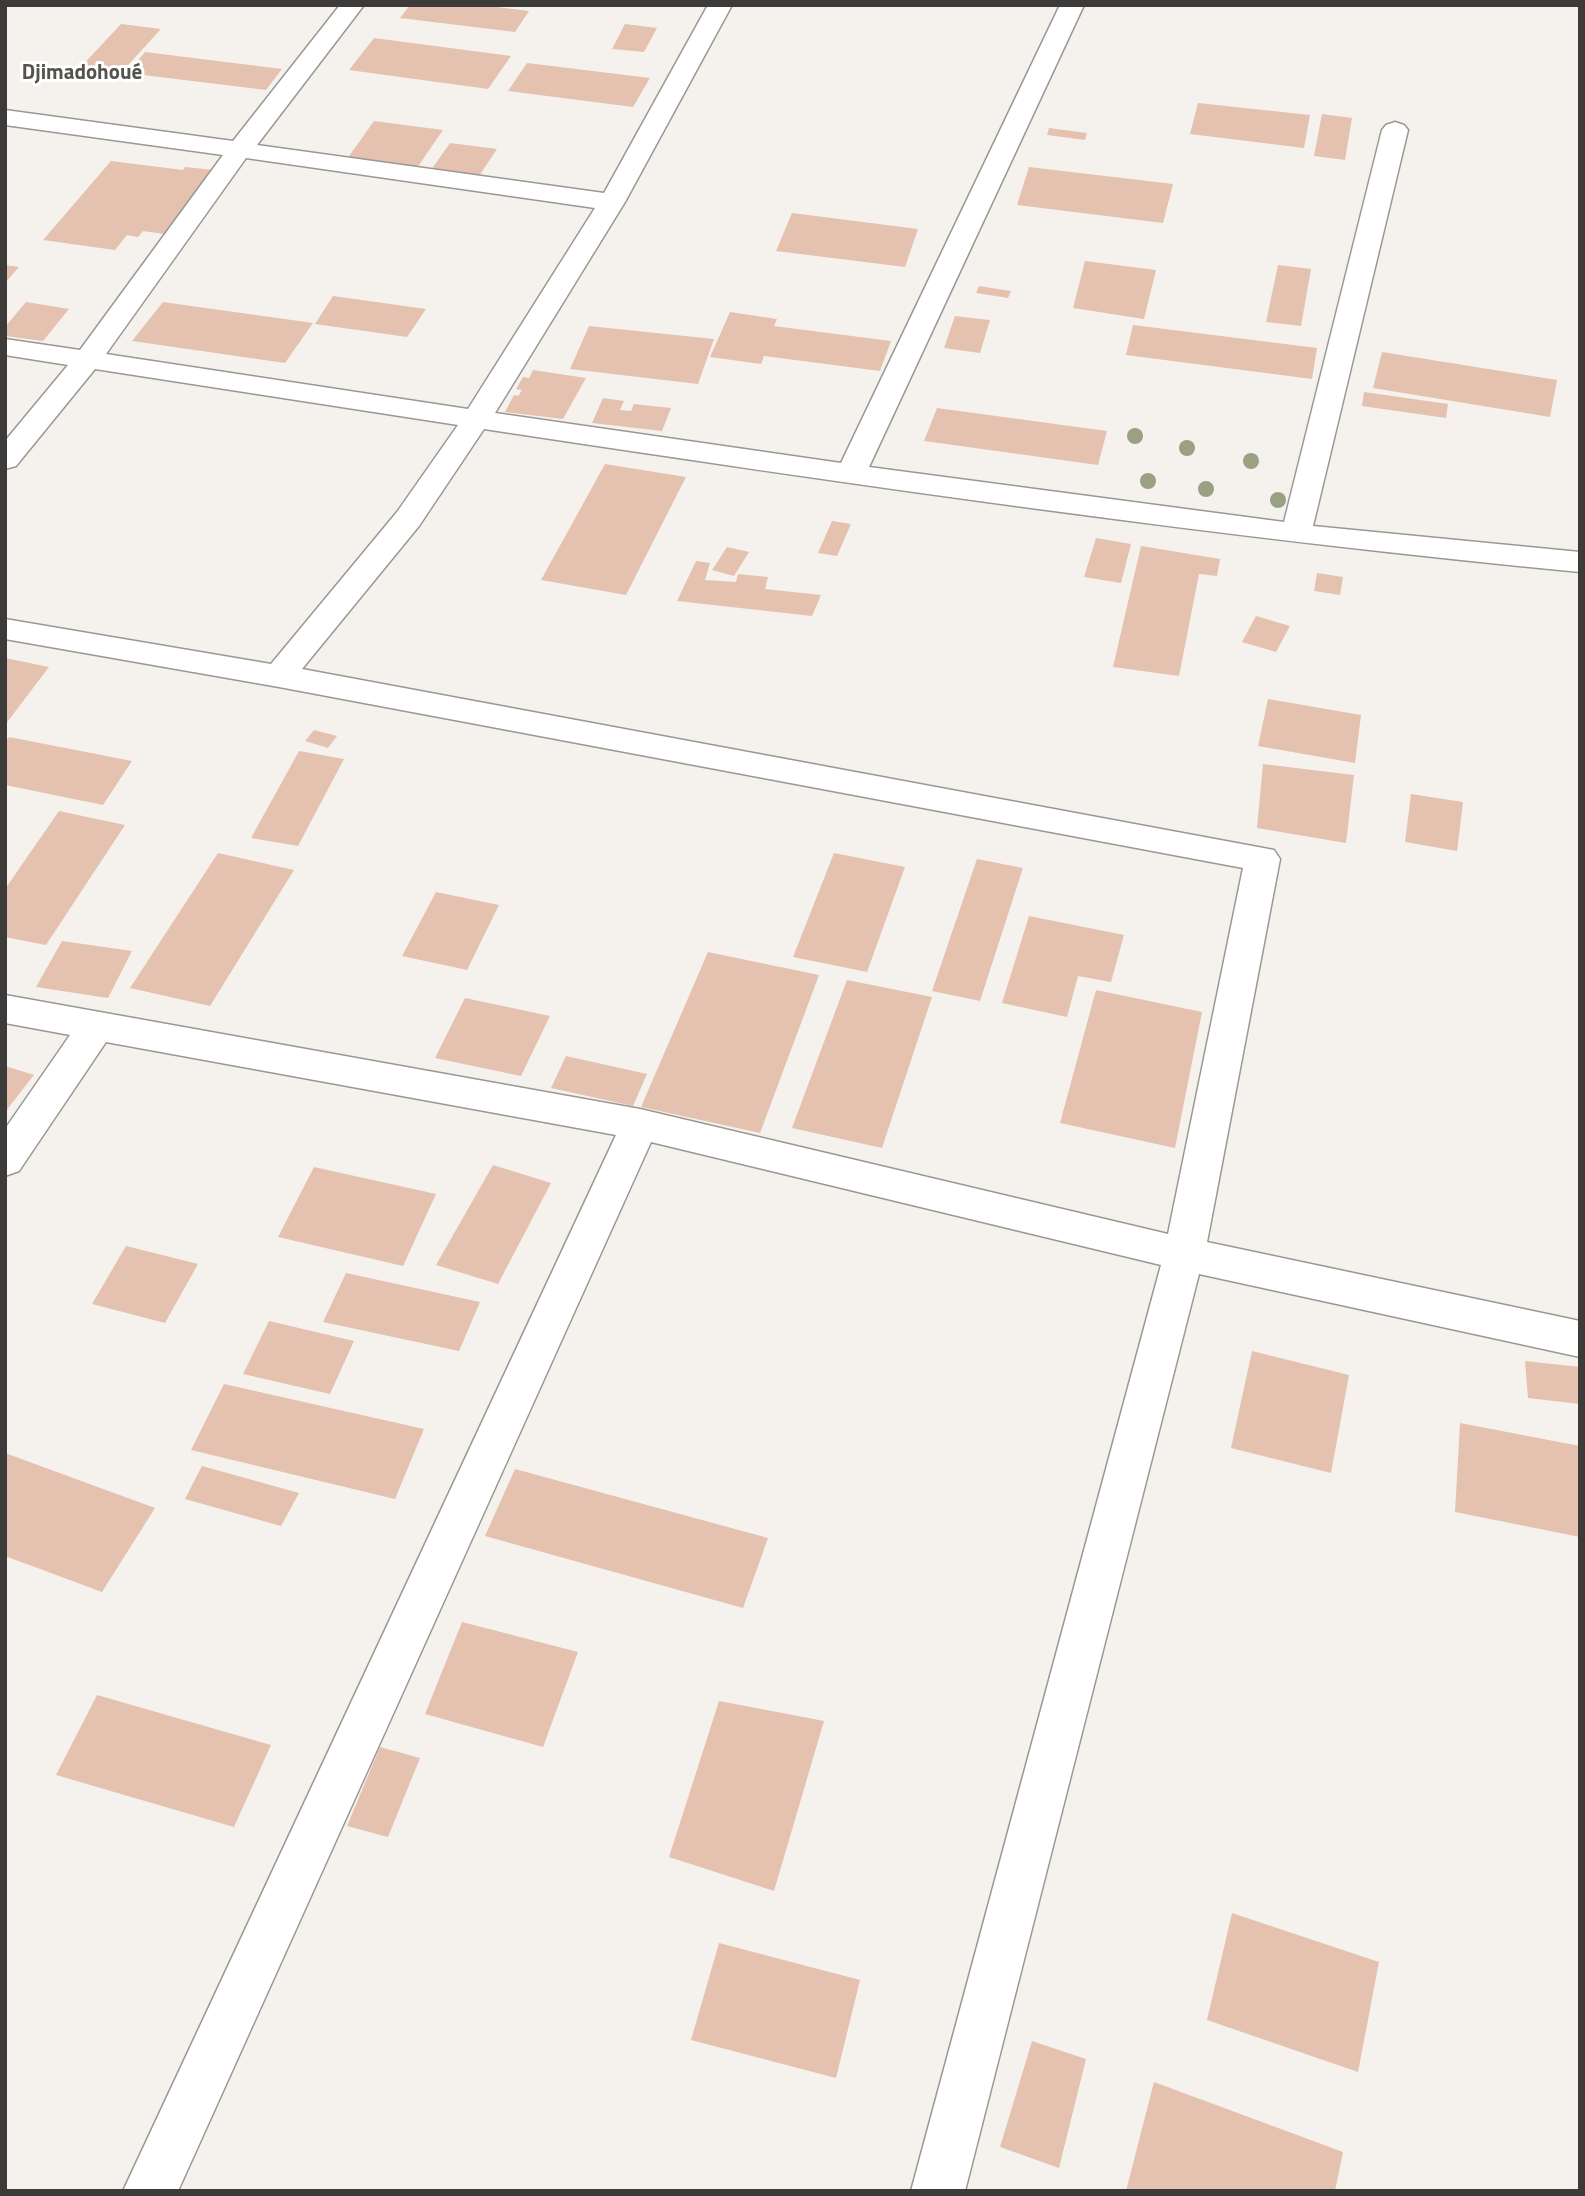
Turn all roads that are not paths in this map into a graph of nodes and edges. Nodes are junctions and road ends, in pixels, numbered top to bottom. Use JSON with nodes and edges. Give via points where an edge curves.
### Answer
{"nodes":[{"id":1,"x":352,"y":5,"type":"edge"},
{"id":2,"x":720,"y":5,"type":"edge"},
{"id":3,"x":1072,"y":5,"type":"edge"},
{"id":4,"x":5,"y":117,"type":"edge"},
{"id":5,"x":1395,"y":130,"type":"dead end"},
{"id":6,"x":241,"y":148,"type":"junction"},
{"id":7,"x":612,"y":202,"type":"junction"},
{"id":8,"x":5,"y":346,"type":"edge"},
{"id":9,"x":88,"y":359,"type":"junction"},
{"id":10,"x":476,"y":419,"type":"junction"},
{"id":11,"x":5,"y":460,"type":"edge"},
{"id":12,"x":851,"y":473,"type":"junction"},
{"id":13,"x":1296,"y":534,"type":"junction"},
{"id":14,"x":1580,"y":562,"type":"edge"},
{"id":15,"x":5,"y":629,"type":"edge"},
{"id":16,"x":279,"y":676,"type":"junction"},
{"id":17,"x":5,"y":1009,"type":"edge"},
{"id":18,"x":96,"y":1027,"type":"junction"},
{"id":19,"x":640,"y":1124,"type":"junction"},
{"id":20,"x":5,"y":1160,"type":"edge"},
{"id":21,"x":1184,"y":1254,"type":"junction"},
{"id":22,"x":1580,"y":1339,"type":"edge"},
{"id":23,"x":150,"y":2191,"type":"edge"},
{"id":24,"x":938,"y":2191,"type":"edge"}],
"edges":[{"from":1,"to":6,"type":"street"},
{"from":2,"to":7,"type":"street"},
{"from":3,"to":12,"type":"street"},
{"from":4,"to":6,"type":"street"},
{"from":5,"to":13,"type":"street"},
{"from":6,"to":7,"type":"street"},
{"from":6,"to":9,"type":"street"},
{"from":7,"to":10,"type":"street"},
{"from":8,"to":9,"type":"street"},
{"from":9,"to":10,"type":"street"},
{"from":9,"to":11,"type":"street"},
{"from":10,"to":12,"type":"street"},
{"from":10,"to":16,"type":"street","via":[[408,519]]},
{"from":12,"to":13,"type":"street"},
{"from":13,"to":14,"type":"street"},
{"from":15,"to":16,"type":"street"},
{"from":16,"to":21,"type":"street","via":[[1262,859]]},
{"from":17,"to":18,"type":"street"},
{"from":18,"to":19,"type":"street"},
{"from":18,"to":20,"type":"street"},
{"from":19,"to":21,"type":"street"},
{"from":19,"to":23,"type":"street"},
{"from":21,"to":22,"type":"street"},
{"from":21,"to":24,"type":"street"}]}
